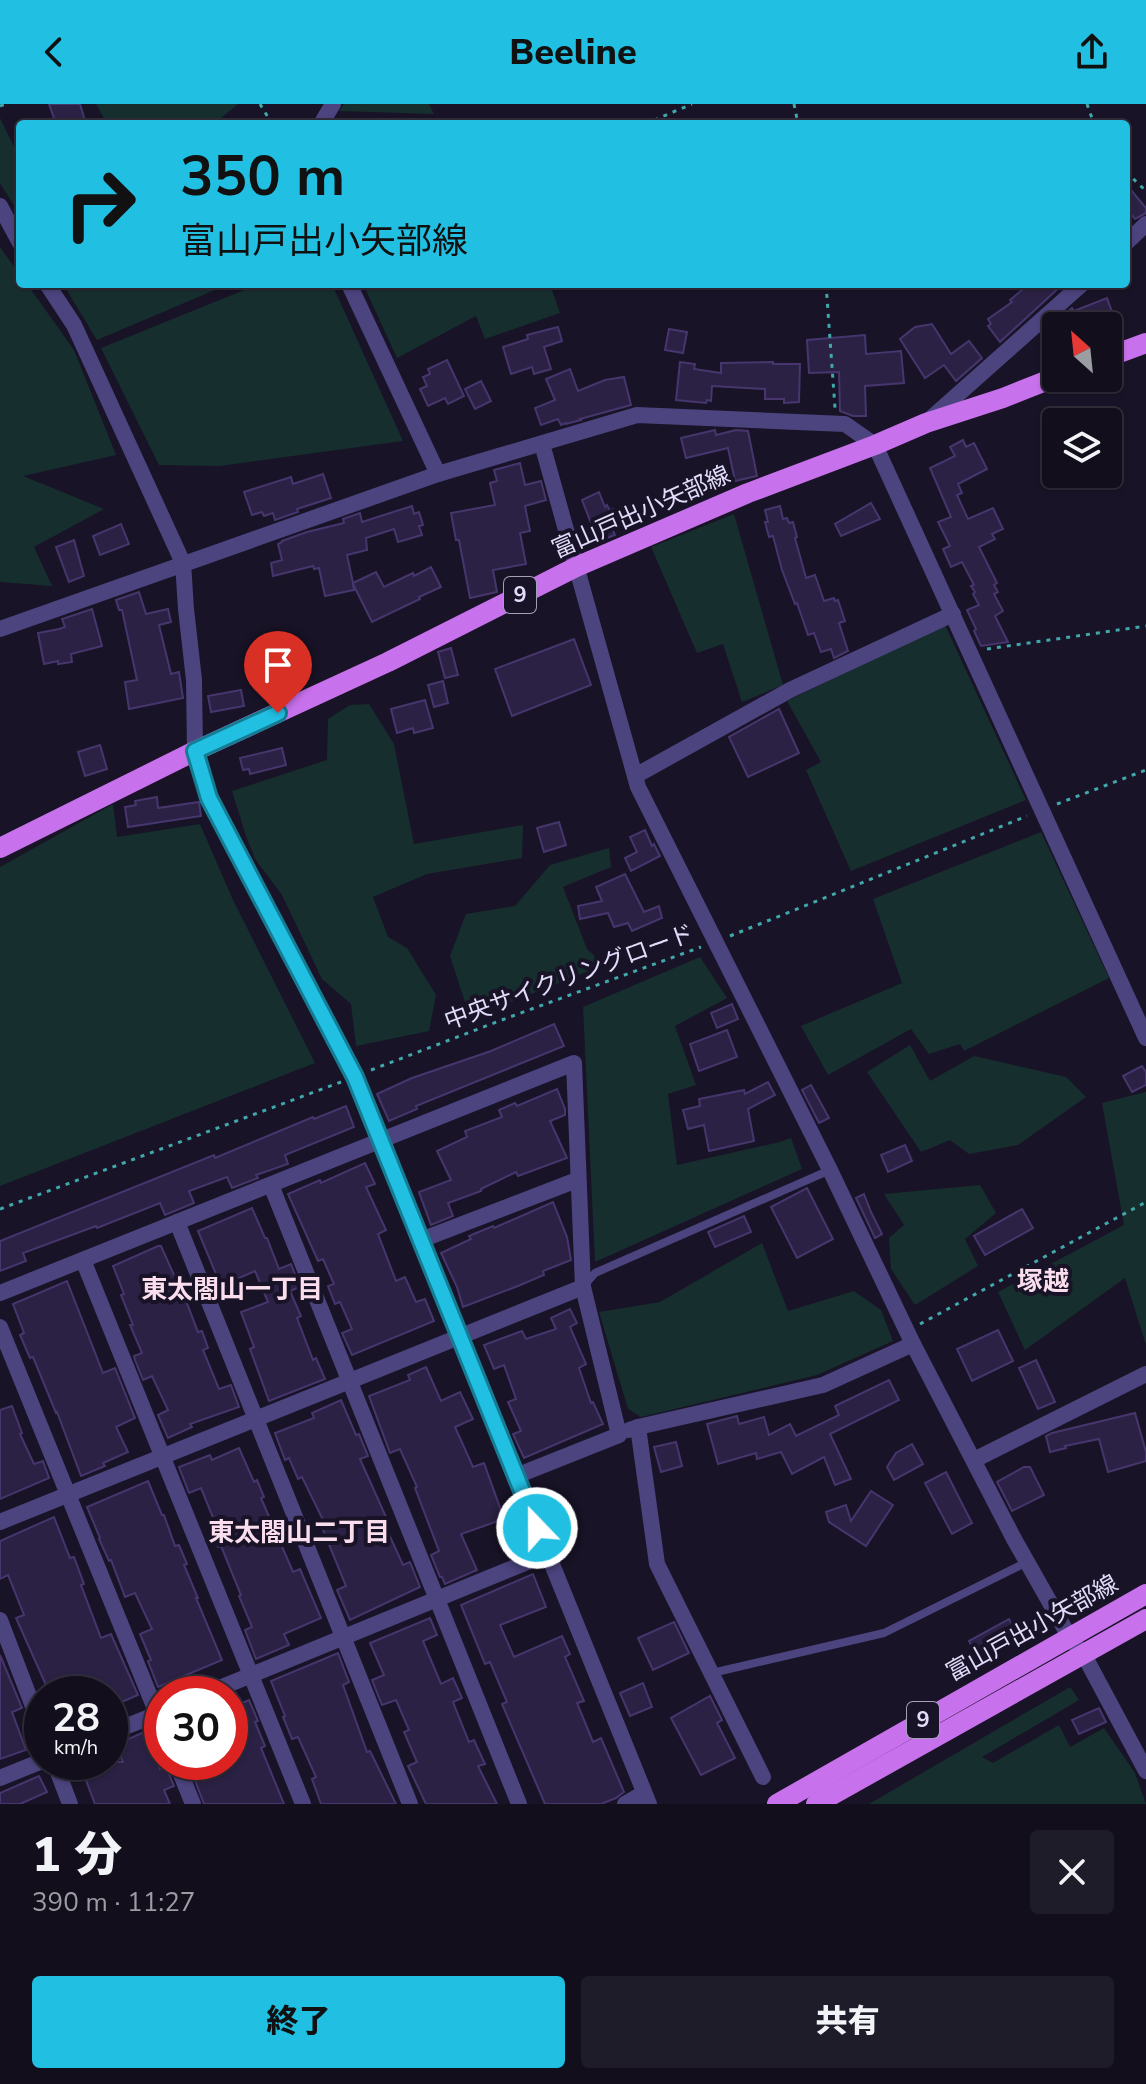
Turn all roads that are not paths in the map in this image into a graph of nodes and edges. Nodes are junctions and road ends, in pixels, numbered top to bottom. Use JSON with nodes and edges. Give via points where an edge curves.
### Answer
{"nodes":[{"id":1,"x":0,"y":206,"type":"edge"},
{"id":2,"x":1146,"y":224,"type":"edge"},
{"id":3,"x":16,"y":236,"type":"edge"},
{"id":4,"x":1130,"y":239,"type":"edge"},
{"id":5,"x":50,"y":288,"type":"edge"},
{"id":6,"x":351,"y":288,"type":"edge"},
{"id":7,"x":1078,"y":288,"type":"edge"},
{"id":8,"x":1146,"y":343,"type":"edge"},
{"id":9,"x":1122,"y":352,"type":"edge"},
{"id":10,"x":1042,"y":383,"type":"edge"},
{"id":11,"x":926,"y":423,"type":"junction"},
{"id":12,"x":542,"y":444,"type":"junction"},
{"id":13,"x":875,"y":445,"type":"junction"},
{"id":14,"x":438,"y":474,"type":"junction"},
{"id":15,"x":183,"y":563,"type":"junction"},
{"id":16,"x":576,"y":567,"type":"junction"},
{"id":17,"x":953,"y":614,"type":"junction"},
{"id":18,"x":0,"y":629,"type":"edge"},
{"id":19,"x":195,"y":751,"type":"junction"},
{"id":20,"x":635,"y":776,"type":"junction"},
{"id":21,"x":0,"y":848,"type":"edge"},
{"id":22,"x":1146,"y":1038,"type":"edge"},
{"id":23,"x":381,"y":1141,"type":"junction"},
{"id":24,"x":830,"y":1170,"type":"junction"},
{"id":25,"x":577,"y":1180,"type":"junction"},
{"id":26,"x":271,"y":1185,"type":"junction"},
{"id":27,"x":177,"y":1222,"type":"junction"},
{"id":28,"x":421,"y":1240,"type":"junction"},
{"id":29,"x":83,"y":1260,"type":"junction"},
{"id":30,"x":583,"y":1287,"type":"junction"},
{"id":31,"x":0,"y":1293,"type":"edge"},
{"id":32,"x":0,"y":1327,"type":"edge"},
{"id":33,"x":459,"y":1337,"type":"junction"},
{"id":34,"x":910,"y":1338,"type":"junction"},
{"id":35,"x":1146,"y":1374,"type":"edge"},
{"id":36,"x":350,"y":1381,"type":"junction"},
{"id":37,"x":256,"y":1418,"type":"junction"},
{"id":38,"x":638,"y":1427,"type":"junction"},
{"id":39,"x":619,"y":1435,"type":"junction"},
{"id":40,"x":163,"y":1456,"type":"junction"},
{"id":41,"x":974,"y":1460,"type":"junction"},
{"id":42,"x":516,"y":1476,"type":"junction"},
{"id":43,"x":68,"y":1494,"type":"junction"},
{"id":44,"x":0,"y":1522,"type":"edge"},
{"id":45,"x":547,"y":1554,"type":"junction"},
{"id":46,"x":1027,"y":1562,"type":"junction"},
{"id":47,"x":1146,"y":1594,"type":"edge"},
{"id":48,"x":437,"y":1599,"type":"junction"},
{"id":49,"x":1146,"y":1619,"type":"edge"},
{"id":50,"x":0,"y":1620,"type":"edge"},
{"id":51,"x":344,"y":1638,"type":"junction"},
{"id":52,"x":1070,"y":1638,"type":"junction"},
{"id":53,"x":1084,"y":1655,"type":"junction"},
{"id":54,"x":712,"y":1673,"type":"junction"},
{"id":55,"x":251,"y":1675,"type":"junction"},
{"id":56,"x":248,"y":1676,"type":"edge"},
{"id":57,"x":144,"y":1678,"type":"edge"},
{"id":58,"x":24,"y":1683,"type":"edge"},
{"id":59,"x":24,"y":1768,"type":"edge"},
{"id":60,"x":1146,"y":1771,"type":"edge"},
{"id":61,"x":763,"y":1777,"type":"dead end"},
{"id":62,"x":0,"y":1778,"type":"edge"},
{"id":63,"x":61,"y":1780,"type":"edge"},
{"id":64,"x":183,"y":1780,"type":"edge"},
{"id":65,"x":646,"y":1798,"type":"edge"},
{"id":66,"x":70,"y":1804,"type":"edge"},
{"id":67,"x":193,"y":1804,"type":"edge"},
{"id":68,"x":303,"y":1804,"type":"edge"},
{"id":69,"x":410,"y":1804,"type":"edge"},
{"id":70,"x":519,"y":1804,"type":"edge"},
{"id":71,"x":625,"y":1804,"type":"edge"},
{"id":72,"x":777,"y":1804,"type":"edge"},
{"id":73,"x":816,"y":1804,"type":"edge"}],
"edges":[{"from":1,"to":3,"type":"street"},
{"from":2,"to":4,"type":"street"},
{"from":5,"to":15,"type":"street","via":[[74,325]]},
{"from":6,"to":14,"type":"street"},
{"from":7,"to":11,"type":"street"},
{"from":8,"to":9,"type":"main road"},
{"from":10,"to":11,"type":"main road","name":"富山戸出小矢部線","number":"9"},
{"from":11,"to":13,"type":"main road","name":"富山戸出小矢部線","number":"9"},
{"from":12,"to":13,"type":"street","via":[[637,415],[845,424]]},
{"from":12,"to":14,"type":"street"},
{"from":12,"to":16,"type":"street"},
{"from":13,"to":16,"type":"main road","name":"富山戸出小矢部線","number":"9"},
{"from":13,"to":17,"type":"street"},
{"from":14,"to":15,"type":"street"},
{"from":15,"to":18,"type":"street"},
{"from":15,"to":19,"type":"street"},
{"from":16,"to":19,"type":"main road","name":"富山戸出小矢部線","number":"9"},
{"from":16,"to":20,"type":"street"},
{"from":17,"to":20,"type":"street","via":[[790,690]]},
{"from":17,"to":22,"type":"street"},
{"from":19,"to":21,"type":"main road","name":"富山戸出小矢部線","number":"9"},
{"from":19,"to":23,"type":"street","via":[[209,798],[355,1077]]},
{"from":20,"to":24,"type":"street"},
{"from":23,"to":25,"type":"street","via":[[574,1063]]},
{"from":23,"to":26,"type":"street"},
{"from":23,"to":28,"type":"street"},
{"from":24,"to":30,"type":"lane","via":[[595,1273]]},
{"from":24,"to":34,"type":"street"},
{"from":25,"to":28,"type":"street"},
{"from":25,"to":30,"type":"street"},
{"from":26,"to":27,"type":"street"},
{"from":26,"to":36,"type":"street"},
{"from":27,"to":29,"type":"street"},
{"from":27,"to":37,"type":"street"},
{"from":28,"to":33,"type":"street"},
{"from":29,"to":31,"type":"street"},
{"from":29,"to":40,"type":"street"},
{"from":30,"to":33,"type":"street"},
{"from":30,"to":39,"type":"street"},
{"from":32,"to":43,"type":"street"},
{"from":33,"to":36,"type":"street"},
{"from":33,"to":42,"type":"street"},
{"from":34,"to":38,"type":"street","via":[[823,1385]]},
{"from":34,"to":41,"type":"street"},
{"from":35,"to":41,"type":"street"},
{"from":36,"to":37,"type":"street"},
{"from":36,"to":48,"type":"street"},
{"from":37,"to":40,"type":"street"},
{"from":37,"to":51,"type":"street"},
{"from":38,"to":39,"type":"street"},
{"from":38,"to":54,"type":"street","via":[[657,1564]]},
{"from":39,"to":42,"type":"street"},
{"from":40,"to":43,"type":"street"},
{"from":40,"to":55,"type":"street"},
{"from":41,"to":46,"type":"street"},
{"from":42,"to":45,"type":"street"},
{"from":43,"to":44,"type":"street"},
{"from":43,"to":57,"type":"street"},
{"from":45,"to":48,"type":"street"},
{"from":45,"to":65,"type":"street"},
{"from":46,"to":52,"type":"street"},
{"from":46,"to":54,"type":"lane","via":[[884,1633]]},
{"from":47,"to":52,"type":"main road","name":"富山戸出小矢部線","number":"9"},
{"from":48,"to":51,"type":"street"},
{"from":48,"to":70,"type":"street"},
{"from":49,"to":53,"type":"main road","name":"富山戸出小矢部線","number":"9"},
{"from":50,"to":58,"type":"street"},
{"from":51,"to":55,"type":"street"},
{"from":51,"to":69,"type":"street"},
{"from":52,"to":53,"type":"street"},
{"from":52,"to":72,"type":"main road","name":"富山戸出小矢部線","number":"9"},
{"from":53,"to":60,"type":"street"},
{"from":53,"to":73,"type":"main road","name":"富山戸出小矢部線","number":"9"},
{"from":54,"to":61,"type":"street"},
{"from":55,"to":56,"type":"street"},
{"from":55,"to":68,"type":"street"},
{"from":59,"to":62,"type":"street"},
{"from":63,"to":66,"type":"street"},
{"from":64,"to":67,"type":"street"},
{"from":65,"to":71,"type":"street"}]}
